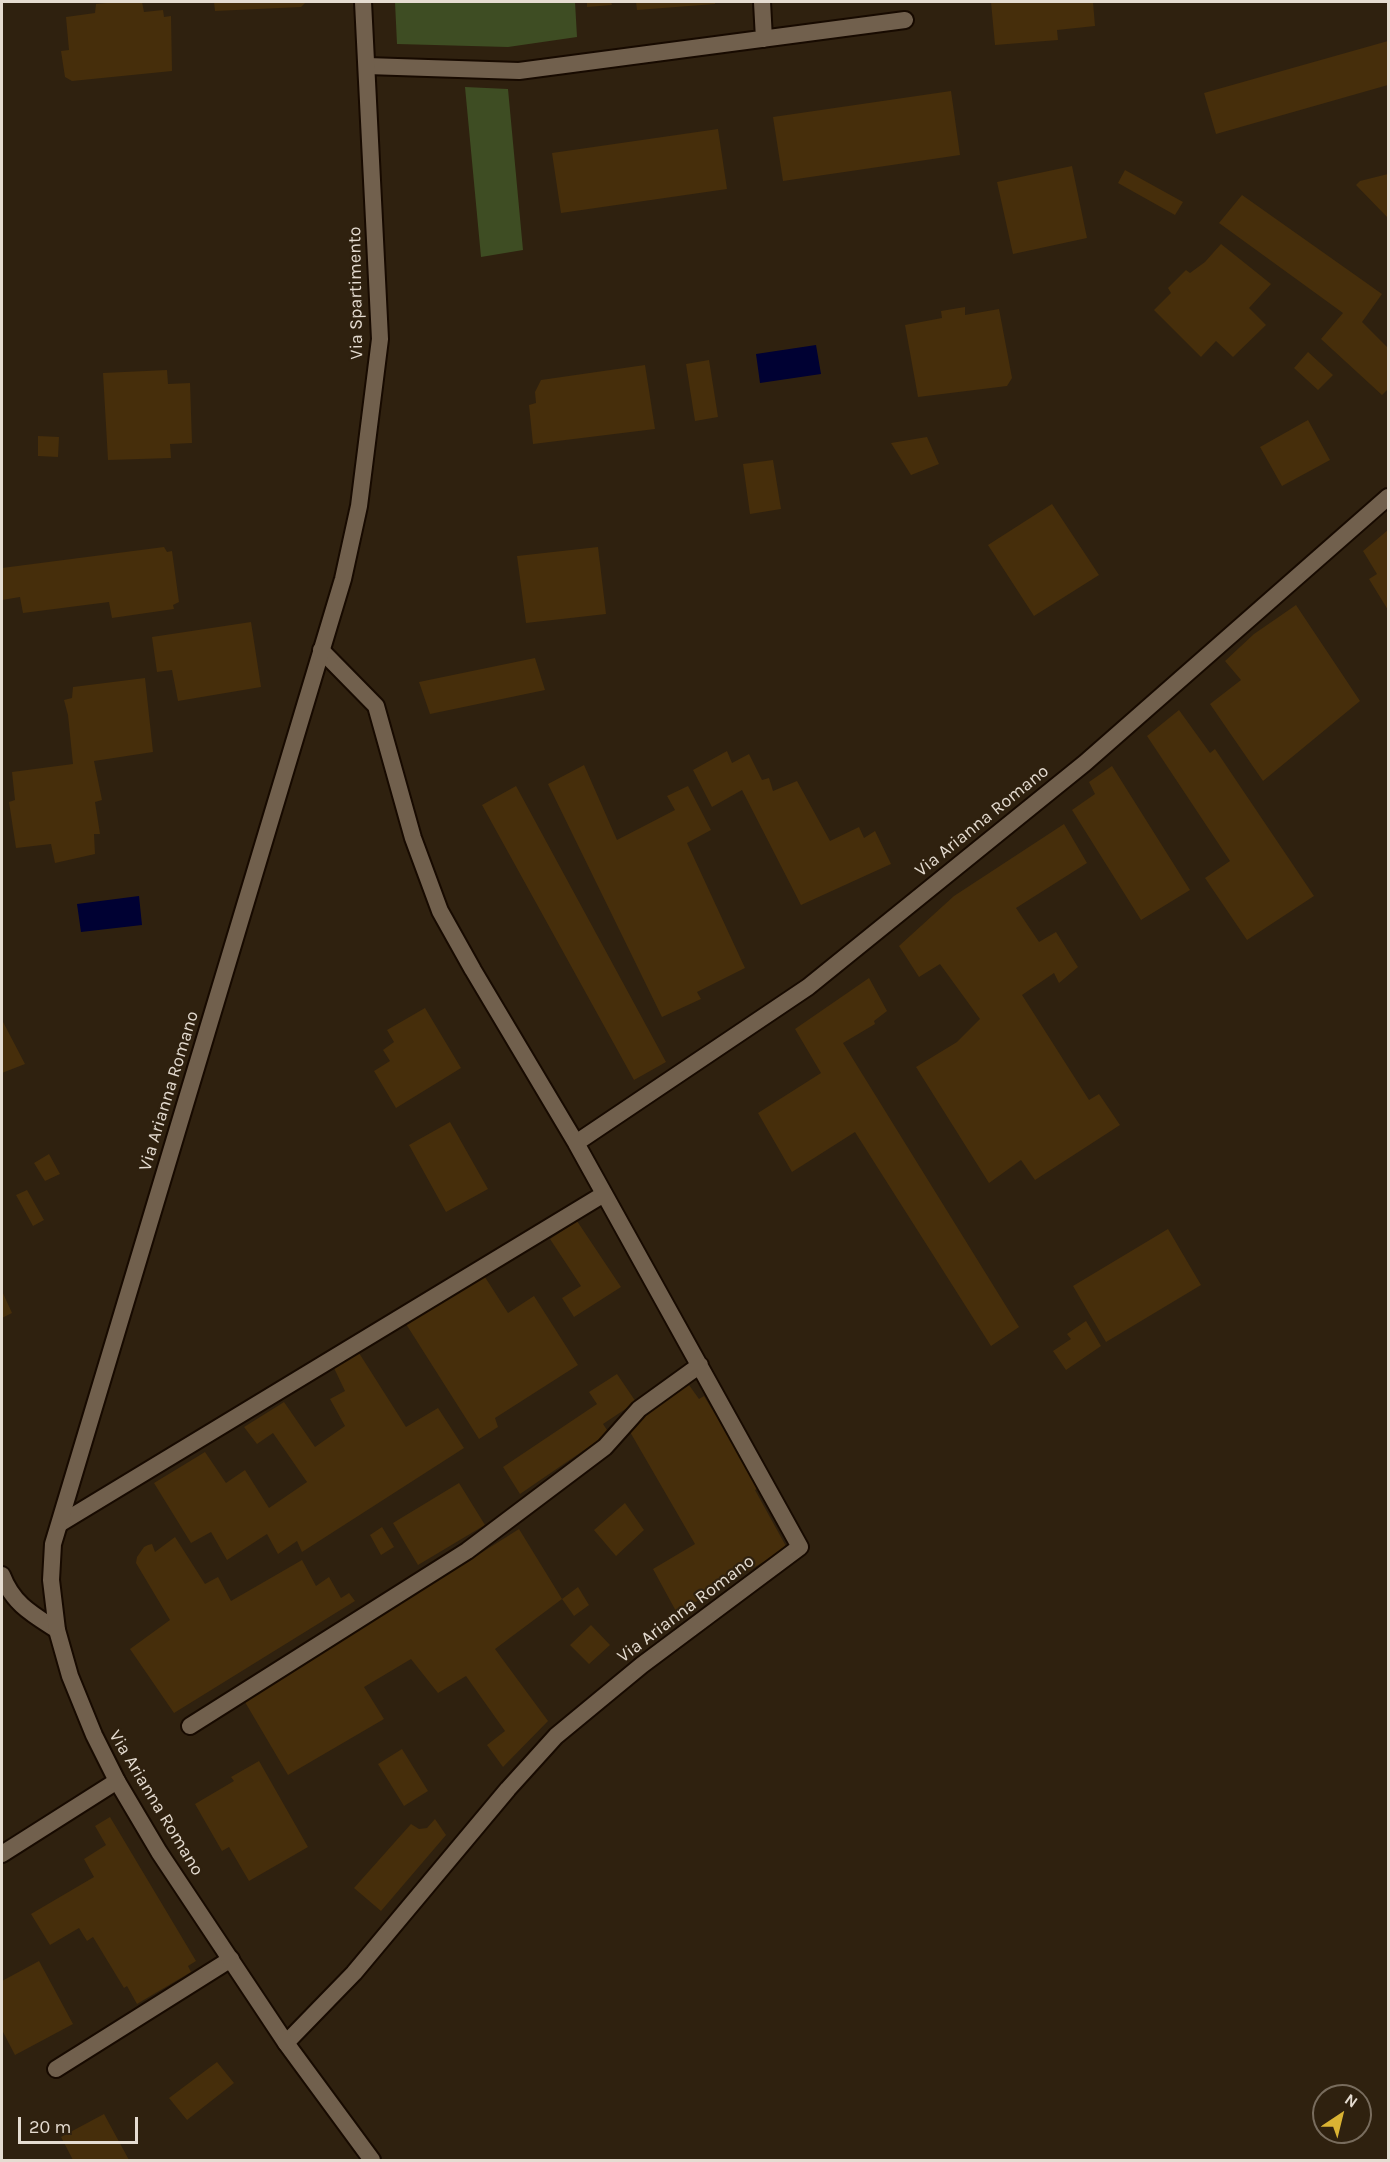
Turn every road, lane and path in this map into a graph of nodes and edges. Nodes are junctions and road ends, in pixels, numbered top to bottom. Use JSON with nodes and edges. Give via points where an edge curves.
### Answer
{"nodes":[{"id":1,"x":363,"y":2,"type":"edge"},
{"id":2,"x":762,"y":2,"type":"edge"},
{"id":3,"x":905,"y":20,"type":"dead end"},
{"id":4,"x":764,"y":39,"type":"junction"},
{"id":5,"x":367,"y":66,"type":"junction"},
{"id":6,"x":1389,"y":497,"type":"edge"},
{"id":7,"x":321,"y":650,"type":"junction"},
{"id":8,"x":576,"y":1143,"type":"junction"},
{"id":9,"x":604,"y":1194,"type":"junction"},
{"id":10,"x":700,"y":1365,"type":"junction"},
{"id":11,"x":60,"y":1523,"type":"junction"},
{"id":12,"x":3,"y":1586,"type":"edge"},
{"id":13,"x":57,"y":1630,"type":"junction"},
{"id":14,"x":190,"y":1726,"type":"dead end"},
{"id":15,"x":117,"y":1781,"type":"junction"},
{"id":16,"x":2,"y":1854,"type":"edge"},
{"id":17,"x":231,"y":1959,"type":"junction"},
{"id":18,"x":286,"y":2043,"type":"junction"},
{"id":19,"x":56,"y":2069,"type":"dead end"},
{"id":20,"x":372,"y":2160,"type":"edge"}],
"edges":[{"from":1,"to":5,"type":"street","name":"Via Spartimento"},
{"from":2,"to":4,"type":"street"},
{"from":3,"to":4,"type":"street"},
{"from":4,"to":5,"type":"street","via":[[519,71]]},
{"from":5,"to":7,"type":"street","name":"Via Spartimento","via":[[380,339],[359,506],[343,579]]},
{"from":6,"to":8,"type":"street","name":"Via Arianna Romano","via":[[1085,763],[808,987]]},
{"from":7,"to":8,"type":"street","name":"Via Arianna Romano","via":[[376,706],[413,838],[440,910]]},
{"from":7,"to":11,"type":"street","name":"Via Arianna Romano"},
{"from":8,"to":9,"type":"street","name":"Via Arianna Romano"},
{"from":9,"to":10,"type":"street","name":"Via Arianna Romano"},
{"from":9,"to":11,"type":"street"},
{"from":10,"to":14,"type":"street","via":[[639,1408],[604,1448],[467,1551]]},
{"from":10,"to":18,"type":"street","name":"Via Arianna Romano","via":[[800,1547],[642,1665],[556,1736],[354,1973]]},
{"from":11,"to":13,"type":"street","name":"Via Arianna Romano","via":[[53,1544],[51,1580]]},
{"from":12,"to":13,"type":"street","via":[[23,1609]]},
{"from":13,"to":15,"type":"street","name":"Via Arianna Romano","via":[[70,1676]]},
{"from":15,"to":16,"type":"street"},
{"from":15,"to":17,"type":"street","name":"Via Arianna Romano"},
{"from":17,"to":18,"type":"street","name":"Via Arianna Romano"},
{"from":17,"to":19,"type":"street"},
{"from":18,"to":20,"type":"street","name":"Via Arianna Romano"}]}
